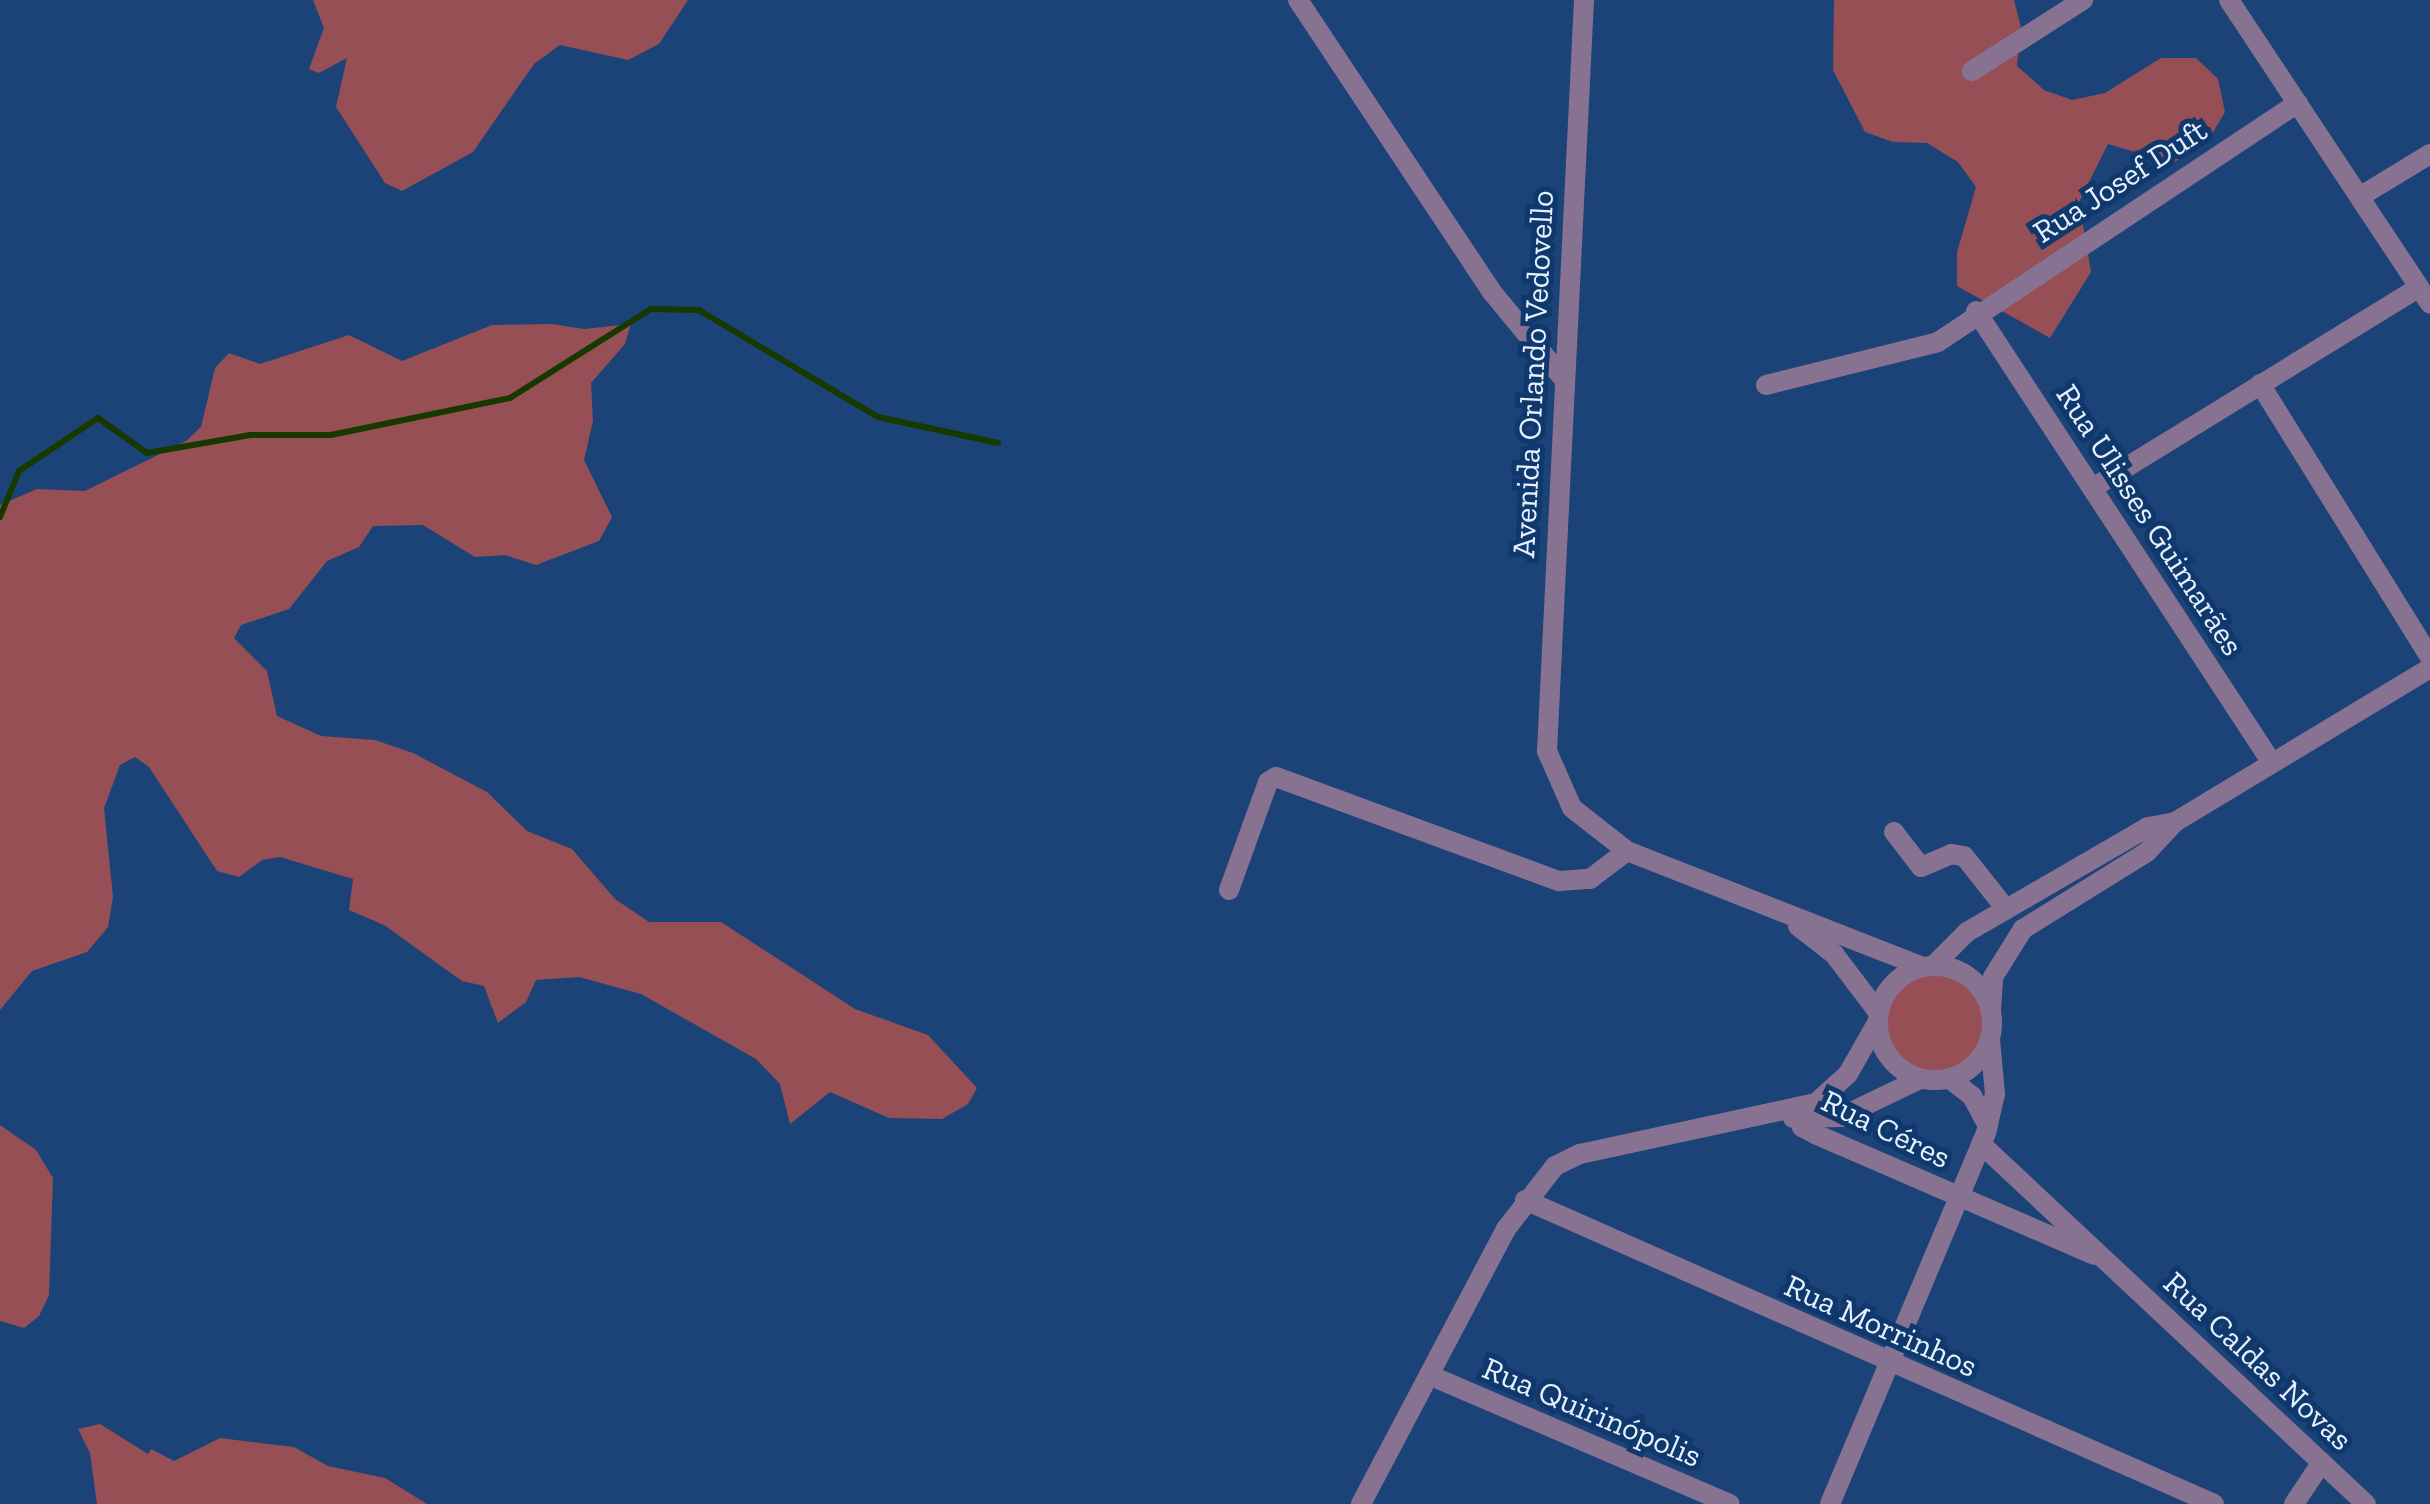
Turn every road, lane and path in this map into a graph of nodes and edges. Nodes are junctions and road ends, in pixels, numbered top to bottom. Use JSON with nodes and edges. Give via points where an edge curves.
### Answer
{"nodes":[{"id":1,"x":1298,"y":0,"type":"edge"},
{"id":2,"x":1584,"y":0,"type":"edge"},
{"id":3,"x":2082,"y":0,"type":"edge"},
{"id":4,"x":2230,"y":0,"type":"edge"},
{"id":5,"x":1972,"y":71,"type":"dead end"},
{"id":6,"x":2298,"y":103,"type":"junction"},
{"id":7,"x":2430,"y":154,"type":"edge"},
{"id":8,"x":2361,"y":196,"type":"junction"},
{"id":9,"x":2424,"y":296,"type":"edge"},
{"id":10,"x":1976,"y":312,"type":"junction"},
{"id":11,"x":1562,"y":378,"type":"junction"},
{"id":12,"x":2260,"y":384,"type":"junction"},
{"id":13,"x":1766,"y":385,"type":"dead end"},
{"id":14,"x":2096,"y":486,"type":"junction"},
{"id":15,"x":2430,"y":658,"type":"edge"},
{"id":16,"x":2430,"y":668,"type":"edge"},
{"id":17,"x":2272,"y":763,"type":"junction"},
{"id":18,"x":2175,"y":822,"type":"junction"},
{"id":19,"x":1894,"y":832,"type":"dead end"},
{"id":20,"x":1627,"y":851,"type":"junction"},
{"id":21,"x":1229,"y":890,"type":"dead end"},
{"id":22,"x":2006,"y":909,"type":"junction"},
{"id":23,"x":1784,"y":916,"type":"junction"},
{"id":24,"x":1928,"y":966,"type":"junction"},
{"id":25,"x":1991,"y":1009,"type":"junction"},
{"id":26,"x":1878,"y":1018,"type":"junction"},
{"id":27,"x":1990,"y":1040,"type":"junction"},
{"id":28,"x":1920,"y":1079,"type":"junction"},
{"id":29,"x":1950,"y":1079,"type":"junction"},
{"id":30,"x":1796,"y":1114,"type":"junction"},
{"id":31,"x":1984,"y":1135,"type":"junction"},
{"id":32,"x":1958,"y":1197,"type":"junction"},
{"id":33,"x":1525,"y":1200,"type":"junction"},
{"id":34,"x":2109,"y":1262,"type":"junction"},
{"id":35,"x":1890,"y":1363,"type":"junction"},
{"id":36,"x":1430,"y":1375,"type":"junction"},
{"id":37,"x":2322,"y":1462,"type":"junction"},
{"id":38,"x":1361,"y":1504,"type":"edge"},
{"id":39,"x":1730,"y":1504,"type":"edge"},
{"id":40,"x":1830,"y":1504,"type":"edge"},
{"id":41,"x":2214,"y":1504,"type":"edge"},
{"id":42,"x":2294,"y":1504,"type":"edge"},
{"id":43,"x":2366,"y":1504,"type":"edge"}],
"edges":[{"from":1,"to":11,"type":"street","via":[[1492,292]]},
{"from":2,"to":11,"type":"street","name":"Avenida Orlando Vedovello"},
{"from":3,"to":5,"type":"street"},
{"from":4,"to":6,"type":"street"},
{"from":6,"to":8,"type":"street"},
{"from":6,"to":10,"type":"street","name":"Rua Josef Duft"},
{"from":7,"to":8,"type":"street"},
{"from":8,"to":9,"type":"street"},
{"from":9,"to":12,"type":"street"},
{"from":10,"to":13,"type":"street","name":"Rua Josef Duft","via":[[1931,346]]},
{"from":10,"to":14,"type":"street","name":"Rua Ulisses Guimarães"},
{"from":11,"to":20,"type":"street","name":"Avenida Orlando Vedovello","via":[[1547,751],[1572,808]]},
{"from":12,"to":14,"type":"street"},
{"from":12,"to":15,"type":"street"},
{"from":14,"to":17,"type":"street","name":"Rua Ulisses Guimarães"},
{"from":16,"to":17,"type":"street"},
{"from":17,"to":18,"type":"street"},
{"from":18,"to":22,"type":"street","via":[[2148,827]]},
{"from":18,"to":25,"type":"street","via":[[2147,852],[2022,930],[1993,977]]},
{"from":19,"to":22,"type":"street","via":[[1920,867],[1964,856]]},
{"from":20,"to":21,"type":"street","via":[[1590,879],[1559,882],[1276,777],[1268,782]]},
{"from":20,"to":23,"type":"street"},
{"from":22,"to":24,"type":"street"},
{"from":23,"to":24,"type":"street"},
{"from":23,"to":26,"type":"street","via":[[1834,954]]},
{"from":24,"to":25,"type":"street","via":[[1970,977]]},
{"from":24,"to":26,"type":"street","via":[[1894,982]]},
{"from":25,"to":27,"type":"street"},
{"from":26,"to":28,"type":"street","via":[[1885,1052]]},
{"from":26,"to":30,"type":"street","via":[[1834,1090]]},
{"from":27,"to":29,"type":"street","via":[[1975,1064]]},
{"from":27,"to":31,"type":"street","via":[[1995,1094]]},
{"from":28,"to":29,"type":"street"},
{"from":28,"to":30,"type":"street","via":[[1841,1118]]},
{"from":29,"to":31,"type":"street","name":"Rua Caldas Novas","via":[[1972,1096]]},
{"from":30,"to":32,"type":"street","name":"Rua Céres","via":[[1814,1134]]},
{"from":30,"to":33,"type":"street","via":[[1580,1154],[1544,1177]]},
{"from":31,"to":32,"type":"street"},
{"from":31,"to":34,"type":"street","name":"Rua Caldas Novas"},
{"from":32,"to":34,"type":"street","name":"Rua Caldas Novas"},
{"from":32,"to":35,"type":"street"},
{"from":33,"to":35,"type":"street","name":"Rua Morrinhos"},
{"from":33,"to":36,"type":"street"},
{"from":34,"to":37,"type":"street","name":"Rua Caldas Novas"},
{"from":35,"to":40,"type":"street"},
{"from":35,"to":41,"type":"street","name":"Rua Morrinhos"},
{"from":36,"to":38,"type":"street"},
{"from":36,"to":39,"type":"street","name":"Rua Quirinópolis"},
{"from":37,"to":42,"type":"street"},
{"from":37,"to":43,"type":"street","name":"Rua Caldas Novas"}]}
